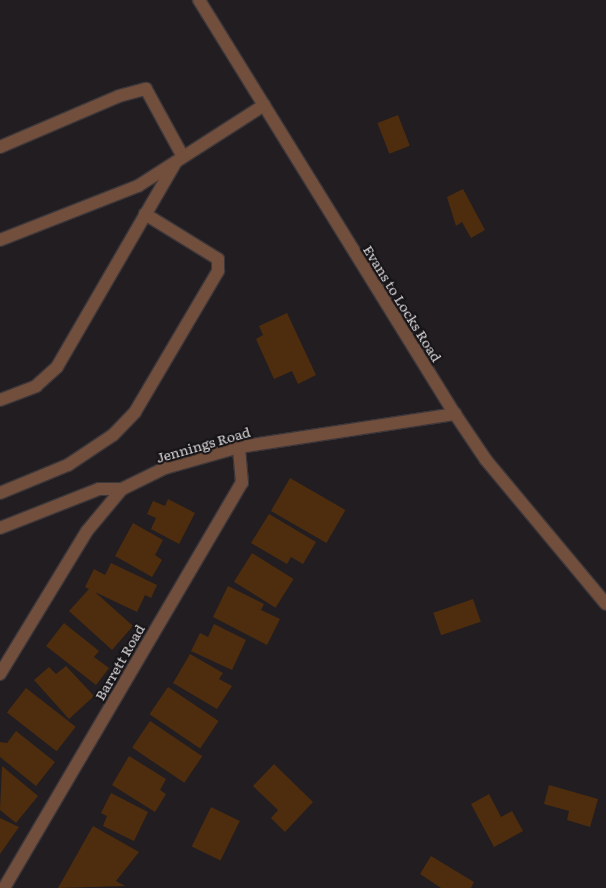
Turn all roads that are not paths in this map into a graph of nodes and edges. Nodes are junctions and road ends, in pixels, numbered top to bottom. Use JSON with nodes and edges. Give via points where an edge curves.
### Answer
{"nodes":[{"id":1,"x":199,"y":0,"type":"edge"},
{"id":2,"x":264,"y":105,"type":"junction"},
{"id":3,"x":0,"y":146,"type":"edge"},
{"id":4,"x":179,"y":160,"type":"junction"},
{"id":5,"x":146,"y":214,"type":"junction"},
{"id":6,"x":0,"y":240,"type":"edge"},
{"id":7,"x":0,"y":400,"type":"edge"},
{"id":8,"x":455,"y":414,"type":"junction"},
{"id":9,"x":239,"y":447,"type":"junction"},
{"id":10,"x":122,"y":489,"type":"junction"},
{"id":11,"x":0,"y":493,"type":"edge"},
{"id":12,"x":0,"y":528,"type":"edge"},
{"id":13,"x":606,"y":604,"type":"edge"},
{"id":14,"x":0,"y":674,"type":"edge"},
{"id":15,"x":4,"y":888,"type":"edge"}],
"edges":[{"from":1,"to":2,"type":"street","name":"Evans to Locks Road"},
{"from":2,"to":4,"type":"street"},
{"from":2,"to":8,"type":"street","name":"Evans to Locks Road"},
{"from":3,"to":4,"type":"street","via":[[119,96],[146,89]]},
{"from":4,"to":5,"type":"street"},
{"from":4,"to":6,"type":"street","via":[[138,186]]},
{"from":5,"to":7,"type":"street","via":[[57,367],[36,386]]},
{"from":5,"to":11,"type":"street","via":[[218,259],[218,271],[134,412],[113,435],[68,465]]},
{"from":8,"to":9,"type":"street","name":"Jennings Road"},
{"from":8,"to":13,"type":"street","name":"Evans to Locks Road","via":[[486,460]]},
{"from":9,"to":10,"type":"street","name":"Jennings Road","via":[[165,468]]},
{"from":9,"to":15,"type":"street","name":"Barrett Road","via":[[242,483]]},
{"from":10,"to":12,"type":"street","via":[[98,490]]},
{"from":10,"to":14,"type":"street","name":"Jennings Road","via":[[87,531]]}]}
